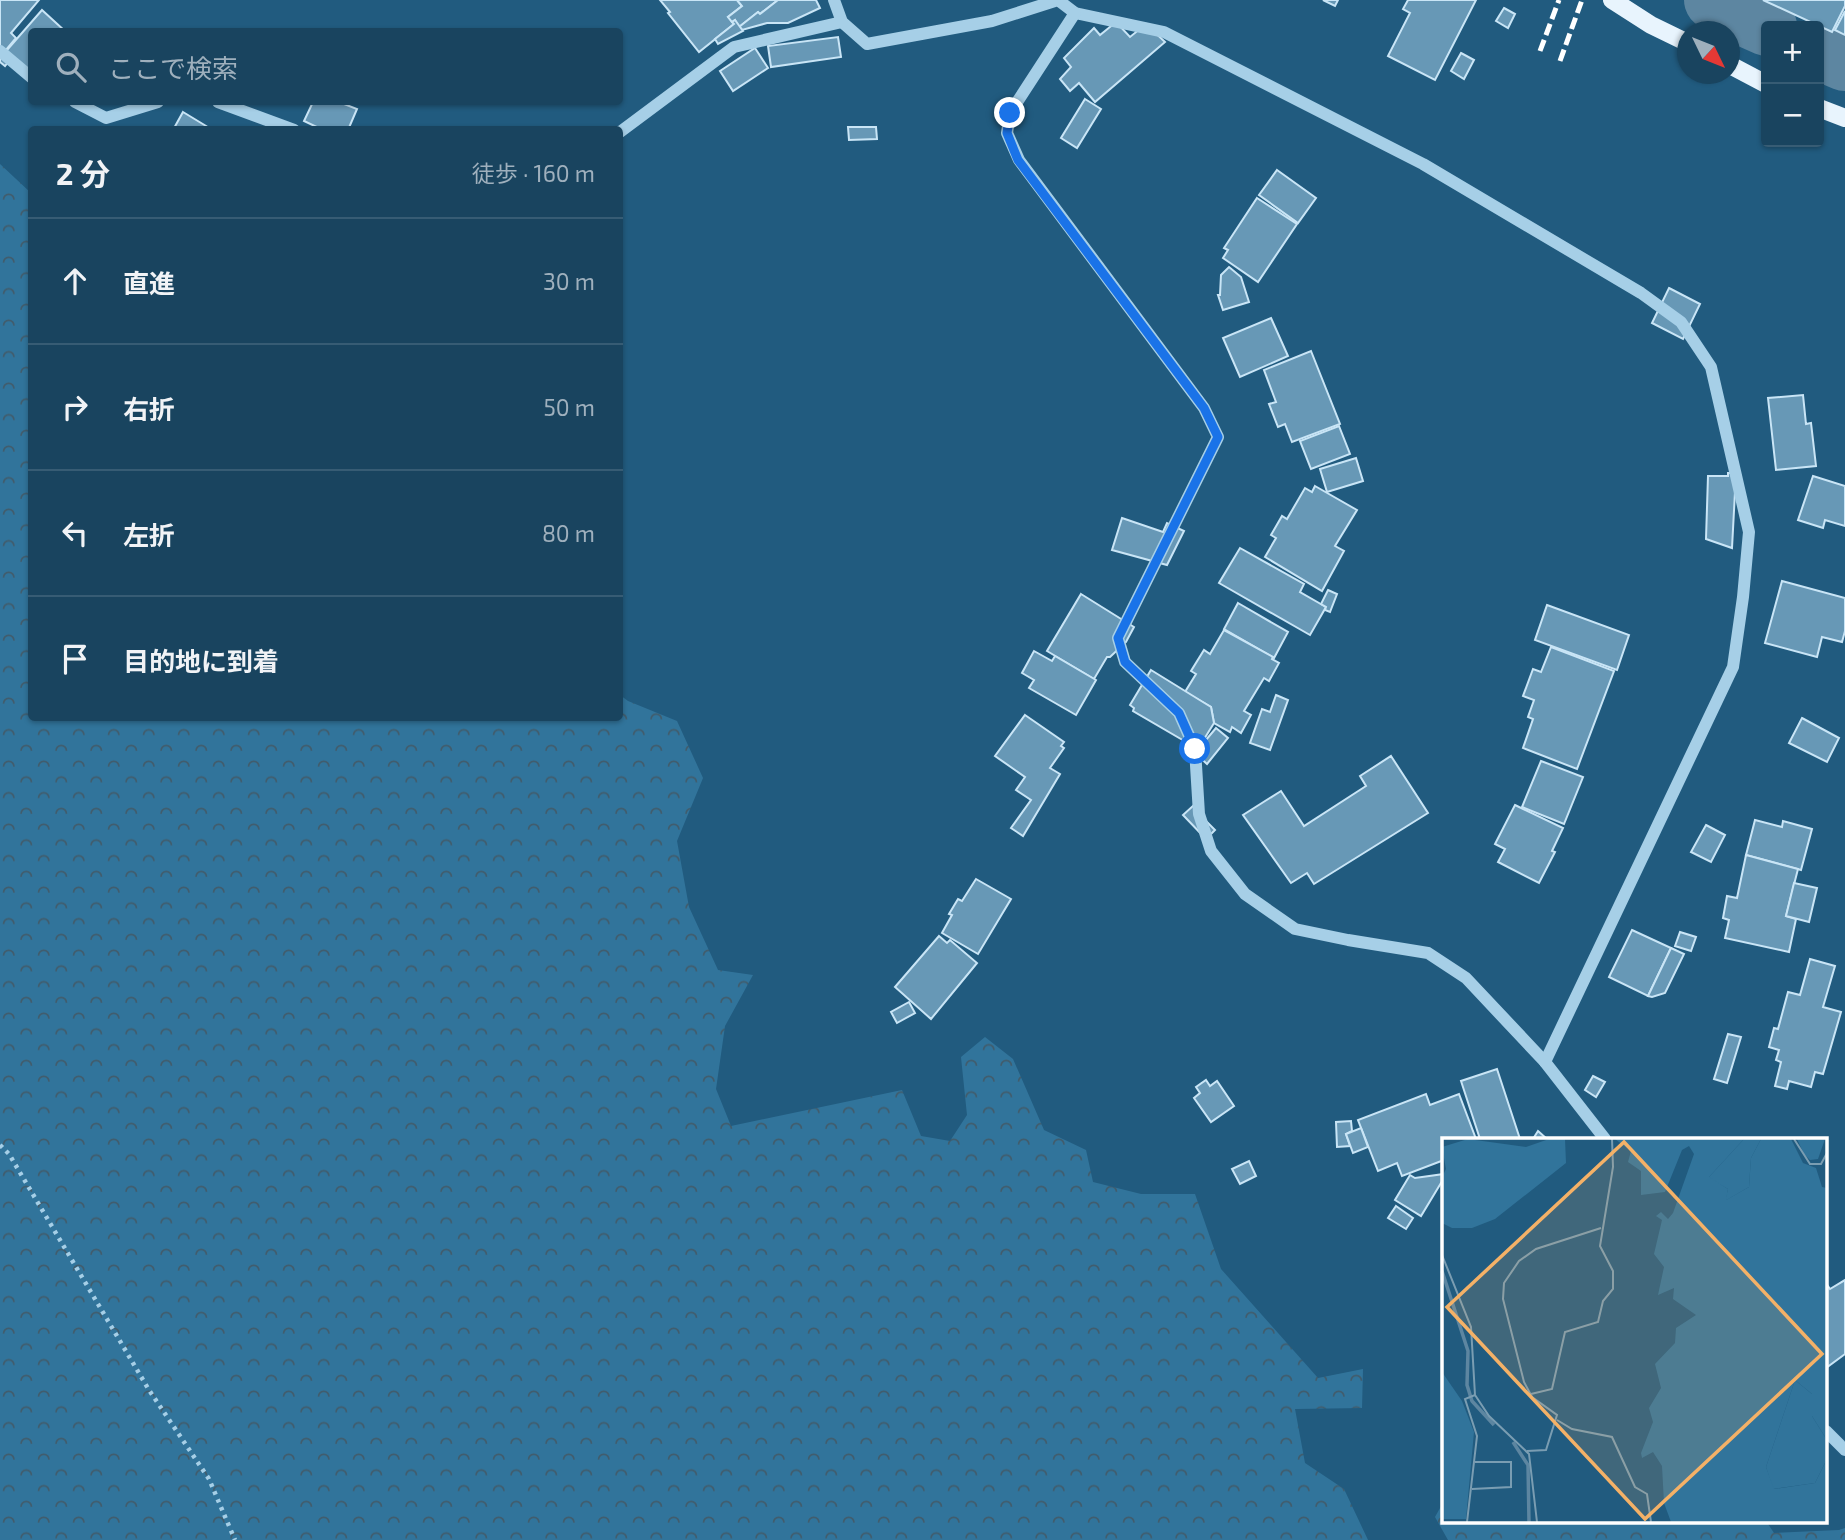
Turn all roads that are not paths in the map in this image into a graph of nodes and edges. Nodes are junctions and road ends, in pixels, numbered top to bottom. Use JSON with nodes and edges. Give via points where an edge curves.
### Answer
{"nodes":[{"id":1,"x":834,"y":0,"type":"edge"},
{"id":2,"x":1612,"y":0,"type":"edge"},
{"id":3,"x":1075,"y":12,"type":"junction"},
{"id":4,"x":842,"y":22,"type":"junction"},
{"id":5,"x":1677,"y":37,"type":"edge"},
{"id":6,"x":0,"y":51,"type":"edge"},
{"id":7,"x":1740,"y":70,"type":"edge"},
{"id":8,"x":28,"y":75,"type":"edge"},
{"id":9,"x":1761,"y":81,"type":"edge"},
{"id":10,"x":81,"y":105,"type":"edge"},
{"id":11,"x":148,"y":105,"type":"edge"},
{"id":12,"x":226,"y":105,"type":"edge"},
{"id":13,"x":1824,"y":110,"type":"edge"},
{"id":14,"x":1845,"y":118,"type":"edge"},
{"id":15,"x":283,"y":126,"type":"edge"},
{"id":16,"x":623,"y":130,"type":"edge"},
{"id":17,"x":1545,"y":1062,"type":"junction"},
{"id":18,"x":1604,"y":1138,"type":"edge"},
{"id":19,"x":1828,"y":1433,"type":"edge"},
{"id":20,"x":1845,"y":1450,"type":"edge"}],
"edges":[{"from":1,"to":4,"type":"street"},
{"from":2,"to":5,"type":"main road"},
{"from":3,"to":4,"type":"street","via":[[1058,0],[992,20],[867,44]]},
{"from":3,"to":17,"type":"street","via":[[1010,113],[1007,133],[1018,160],[1204,408],[1218,437],[1118,638],[1125,662],[1179,713],[1195,749],[1199,814],[1211,851],[1245,894],[1295,929],[1428,953],[1466,978]]},
{"from":3,"to":17,"type":"street","via":[[1164,32],[1423,164],[1641,293],[1681,322],[1711,367],[1749,532],[1733,667]]},
{"from":4,"to":16,"type":"street","via":[[734,47]]},
{"from":6,"to":8,"type":"street"},
{"from":7,"to":9,"type":"main road"},
{"from":10,"to":11,"type":"street","via":[[106,118]]},
{"from":12,"to":15,"type":"street"},
{"from":13,"to":14,"type":"main road"},
{"from":17,"to":18,"type":"street"},
{"from":19,"to":20,"type":"street"}]}
